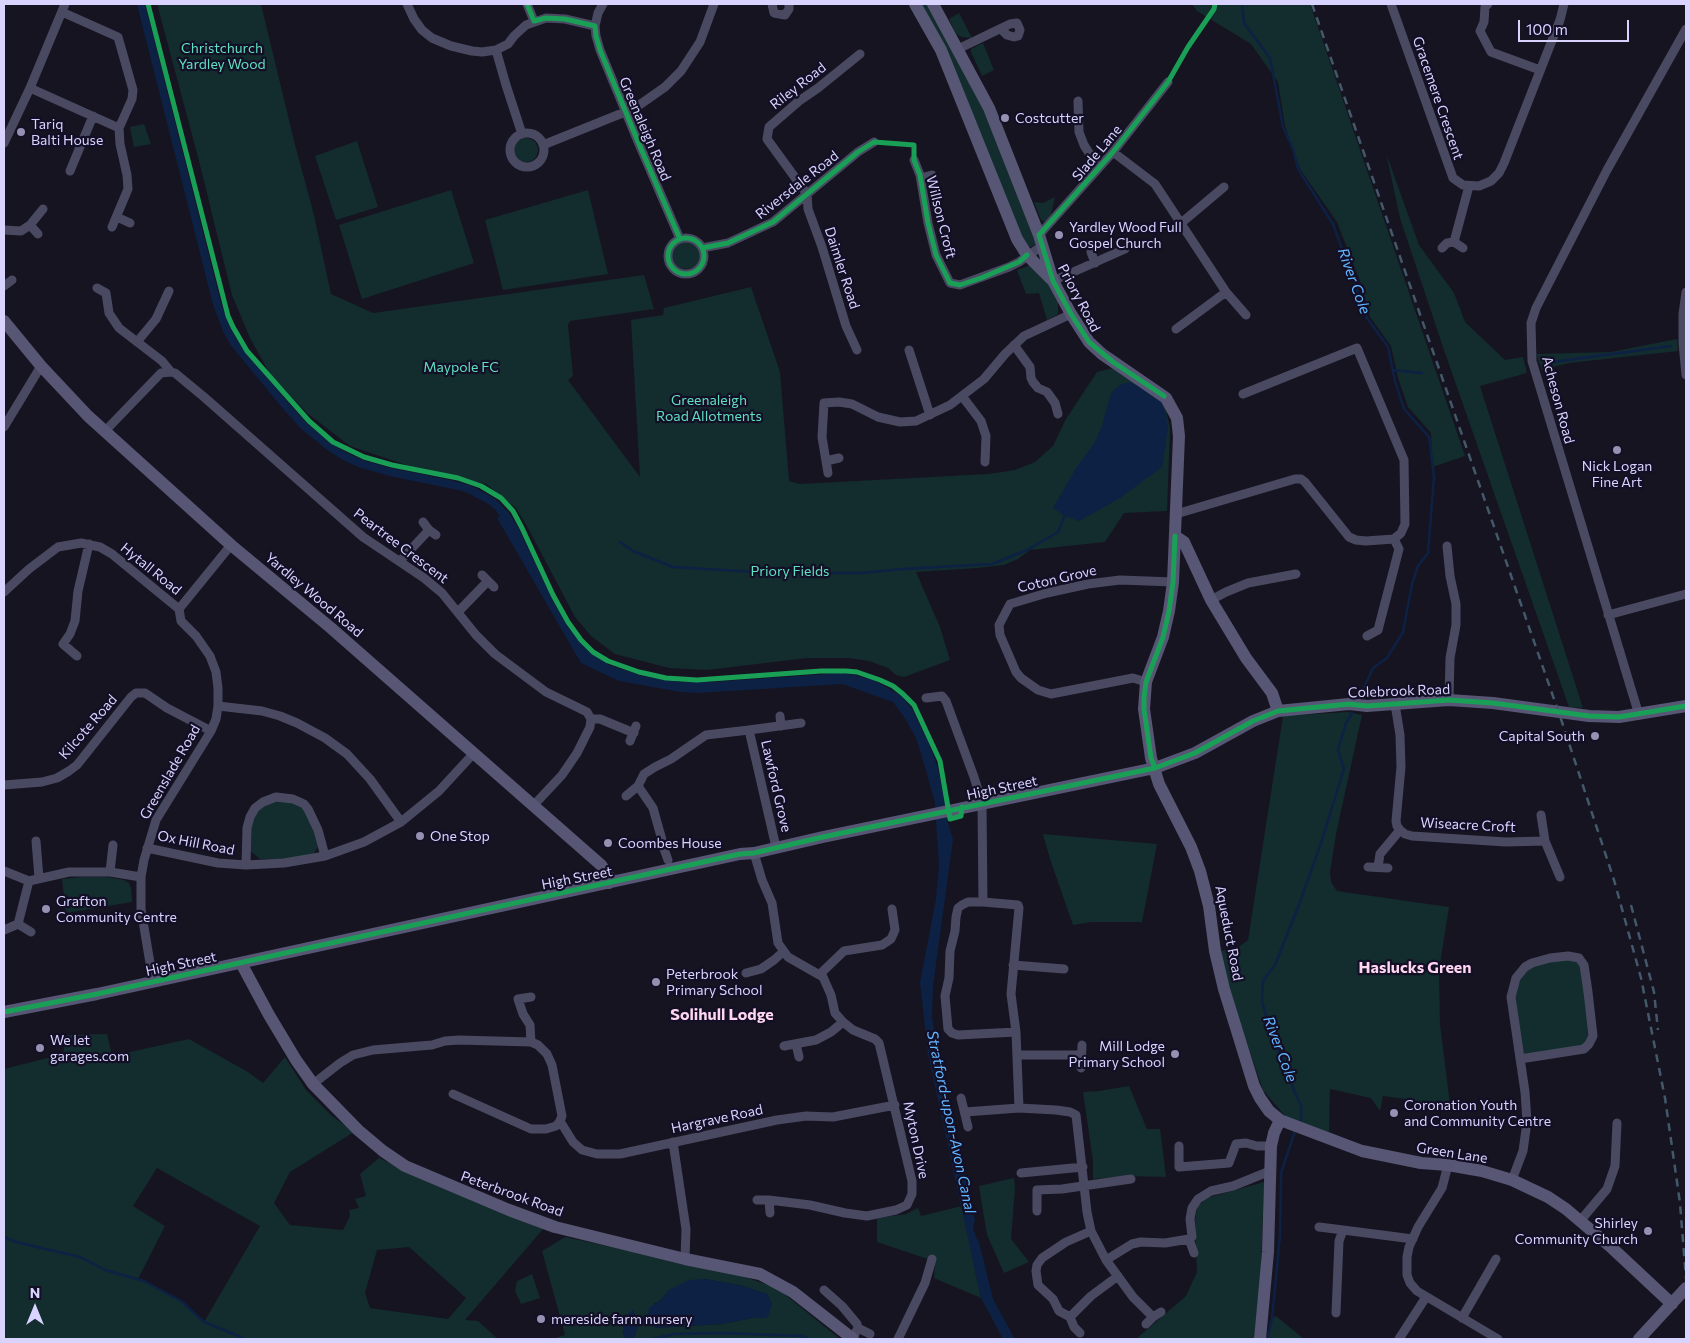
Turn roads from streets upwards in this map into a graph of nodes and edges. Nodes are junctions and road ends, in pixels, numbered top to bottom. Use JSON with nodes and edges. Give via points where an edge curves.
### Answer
{"nodes":[{"id":1,"x":407,"y":4,"type":"edge"},
{"id":2,"x":527,"y":4,"type":"edge"},
{"id":3,"x":603,"y":4,"type":"edge"},
{"id":4,"x":714,"y":4,"type":"edge"},
{"id":5,"x":771,"y":4,"type":"edge"},
{"id":6,"x":788,"y":4,"type":"edge"},
{"id":7,"x":915,"y":4,"type":"edge"},
{"id":8,"x":933,"y":4,"type":"edge"},
{"id":9,"x":1391,"y":4,"type":"edge"},
{"id":10,"x":1488,"y":4,"type":"edge"},
{"id":11,"x":1564,"y":4,"type":"edge"},
{"id":12,"x":63,"y":8,"type":"edge"},
{"id":13,"x":534,"y":21,"type":"junction"},
{"id":14,"x":596,"y":26,"type":"junction"},
{"id":15,"x":1000,"y":29,"type":"dead end"},
{"id":16,"x":1686,"y":29,"type":"edge"},
{"id":17,"x":958,"y":49,"type":"junction"},
{"id":18,"x":496,"y":50,"type":"junction"},
{"id":19,"x":860,"y":54,"type":"dead end"},
{"id":20,"x":1540,"y":70,"type":"junction"},
{"id":21,"x":1168,"y":82,"type":"dead end"},
{"id":22,"x":30,"y":88,"type":"junction"},
{"id":23,"x":1078,"y":101,"type":"dead end"},
{"id":24,"x":626,"y":113,"type":"junction"},
{"id":25,"x":93,"y":116,"type":"junction"},
{"id":26,"x":119,"y":128,"type":"junction"},
{"id":27,"x":522,"y":134,"type":"junction"},
{"id":28,"x":874,"y":142,"type":"dead end"},
{"id":29,"x":4,"y":143,"type":"edge"},
{"id":30,"x":543,"y":145,"type":"junction"},
{"id":31,"x":1113,"y":152,"type":"junction"},
{"id":32,"x":914,"y":160,"type":"dead end"},
{"id":33,"x":1103,"y":163,"type":"junction"},
{"id":34,"x":70,"y":171,"type":"dead end"},
{"id":35,"x":932,"y":175,"type":"dead end"},
{"id":36,"x":921,"y":178,"type":"junction"},
{"id":37,"x":1224,"y":186,"type":"dead end"},
{"id":38,"x":1469,"y":186,"type":"junction"},
{"id":39,"x":807,"y":194,"type":"junction"},
{"id":40,"x":42,"y":209,"type":"dead end"},
{"id":41,"x":117,"y":217,"type":"junction"},
{"id":42,"x":130,"y":223,"type":"dead end"},
{"id":43,"x":1180,"y":224,"type":"junction"},
{"id":44,"x":30,"y":225,"type":"junction"},
{"id":45,"x":112,"y":227,"type":"dead end"},
{"id":46,"x":4,"y":230,"type":"edge"},
{"id":47,"x":38,"y":234,"type":"dead end"},
{"id":48,"x":680,"y":239,"type":"junction"},
{"id":49,"x":1041,"y":240,"type":"junction"},
{"id":50,"x":1454,"y":242,"type":"junction"},
{"id":51,"x":702,"y":248,"type":"junction"},
{"id":52,"x":1442,"y":248,"type":"dead end"},
{"id":53,"x":1463,"y":248,"type":"dead end"},
{"id":54,"x":1125,"y":249,"type":"dead end"},
{"id":55,"x":1091,"y":252,"type":"dead end"},
{"id":56,"x":1027,"y":256,"type":"junction"},
{"id":57,"x":1095,"y":263,"type":"junction"},
{"id":58,"x":12,"y":280,"type":"dead end"},
{"id":59,"x":1053,"y":281,"type":"junction"},
{"id":60,"x":4,"y":286,"type":"edge"},
{"id":61,"x":97,"y":288,"type":"dead end"},
{"id":62,"x":169,"y":291,"type":"dead end"},
{"id":63,"x":1226,"y":292,"type":"junction"},
{"id":64,"x":1686,"y":292,"type":"edge"},
{"id":65,"x":1071,"y":314,"type":"junction"},
{"id":66,"x":1246,"y":315,"type":"dead end"},
{"id":67,"x":4,"y":322,"type":"edge"},
{"id":68,"x":1176,"y":329,"type":"dead end"},
{"id":69,"x":137,"y":342,"type":"junction"},
{"id":70,"x":1014,"y":345,"type":"junction"},
{"id":71,"x":857,"y":350,"type":"dead end"},
{"id":72,"x":909,"y":350,"type":"dead end"},
{"id":73,"x":41,"y":366,"type":"junction"},
{"id":74,"x":171,"y":372,"type":"junction"},
{"id":75,"x":1686,"y":375,"type":"edge"},
{"id":76,"x":822,"y":394,"type":"dead end"},
{"id":77,"x":1243,"y":394,"type":"dead end"},
{"id":78,"x":962,"y":396,"type":"junction"},
{"id":79,"x":824,"y":403,"type":"junction"},
{"id":80,"x":1058,"y":414,"type":"dead end"},
{"id":81,"x":930,"y":415,"type":"junction"},
{"id":82,"x":4,"y":427,"type":"edge"},
{"id":83,"x":106,"y":430,"type":"junction"},
{"id":84,"x":839,"y":458,"type":"dead end"},
{"id":85,"x":826,"y":461,"type":"junction"},
{"id":86,"x":985,"y":462,"type":"dead end"},
{"id":87,"x":828,"y":473,"type":"dead end"},
{"id":88,"x":1176,"y":514,"type":"junction"},
{"id":89,"x":429,"y":529,"type":"dead end"},
{"id":90,"x":1175,"y":536,"type":"junction"},
{"id":91,"x":1394,"y":539,"type":"junction"},
{"id":92,"x":89,"y":544,"type":"junction"},
{"id":93,"x":231,"y":546,"type":"junction"},
{"id":94,"x":1447,"y":546,"type":"dead end"},
{"id":95,"x":400,"y":561,"type":"junction"},
{"id":96,"x":1296,"y":574,"type":"dead end"},
{"id":97,"x":488,"y":581,"type":"dead end"},
{"id":98,"x":1173,"y":582,"type":"junction"},
{"id":99,"x":4,"y":592,"type":"edge"},
{"id":100,"x":1686,"y":594,"type":"edge"},
{"id":101,"x":1212,"y":600,"type":"junction"},
{"id":102,"x":179,"y":609,"type":"junction"},
{"id":103,"x":458,"y":612,"type":"junction"},
{"id":104,"x":1608,"y":614,"type":"junction"},
{"id":105,"x":1366,"y":636,"type":"dead end"},
{"id":106,"x":77,"y":656,"type":"dead end"},
{"id":107,"x":1146,"y":682,"type":"junction"},
{"id":108,"x":926,"y":698,"type":"dead end"},
{"id":109,"x":1449,"y":700,"type":"junction"},
{"id":110,"x":1395,"y":704,"type":"junction"},
{"id":111,"x":218,"y":706,"type":"junction"},
{"id":112,"x":1686,"y":706,"type":"edge"},
{"id":113,"x":1278,"y":711,"type":"junction"},
{"id":114,"x":1639,"y":715,"type":"junction"},
{"id":115,"x":780,"y":716,"type":"dead end"},
{"id":116,"x":591,"y":719,"type":"junction"},
{"id":117,"x":801,"y":723,"type":"dead end"},
{"id":118,"x":782,"y":726,"type":"junction"},
{"id":119,"x":749,"y":730,"type":"junction"},
{"id":120,"x":211,"y":731,"type":"junction"},
{"id":121,"x":633,"y":733,"type":"dead end"},
{"id":122,"x":474,"y":753,"type":"junction"},
{"id":123,"x":1154,"y":768,"type":"junction"},
{"id":124,"x":4,"y":785,"type":"edge"},
{"id":125,"x":638,"y":786,"type":"junction"},
{"id":126,"x":626,"y":796,"type":"dead end"},
{"id":127,"x":982,"y":804,"type":"junction"},
{"id":128,"x":533,"y":806,"type":"junction"},
{"id":129,"x":1541,"y":815,"type":"dead end"},
{"id":130,"x":401,"y":822,"type":"junction"},
{"id":131,"x":1400,"y":830,"type":"junction"},
{"id":132,"x":36,"y":841,"type":"dead end"},
{"id":133,"x":1545,"y":841,"type":"junction"},
{"id":134,"x":113,"y":845,"type":"dead end"},
{"id":135,"x":776,"y":847,"type":"junction"},
{"id":136,"x":147,"y":848,"type":"junction"},
{"id":137,"x":754,"y":854,"type":"junction"},
{"id":138,"x":324,"y":856,"type":"junction"},
{"id":139,"x":668,"y":860,"type":"dead end"},
{"id":140,"x":246,"y":865,"type":"junction"},
{"id":141,"x":1368,"y":867,"type":"dead end"},
{"id":142,"x":1378,"y":867,"type":"junction"},
{"id":143,"x":1388,"y":868,"type":"dead end"},
{"id":144,"x":4,"y":872,"type":"edge"},
{"id":145,"x":110,"y":872,"type":"junction"},
{"id":146,"x":141,"y":876,"type":"junction"},
{"id":147,"x":1560,"y":877,"type":"dead end"},
{"id":148,"x":39,"y":878,"type":"junction"},
{"id":149,"x":29,"y":881,"type":"junction"},
{"id":150,"x":609,"y":884,"type":"junction"},
{"id":151,"x":982,"y":902,"type":"junction"},
{"id":152,"x":892,"y":909,"type":"dead end"},
{"id":153,"x":18,"y":924,"type":"junction"},
{"id":154,"x":4,"y":930,"type":"edge"},
{"id":155,"x":31,"y":932,"type":"dead end"},
{"id":156,"x":783,"y":952,"type":"junction"},
{"id":157,"x":241,"y":963,"type":"junction"},
{"id":158,"x":1013,"y":965,"type":"junction"},
{"id":159,"x":1064,"y":969,"type":"dead end"},
{"id":160,"x":746,"y":972,"type":"dead end"},
{"id":161,"x":819,"y":975,"type":"junction"},
{"id":162,"x":153,"y":981,"type":"junction"},
{"id":163,"x":531,"y":997,"type":"dead end"},
{"id":164,"x":4,"y":1012,"type":"edge"},
{"id":165,"x":843,"y":1022,"type":"junction"},
{"id":166,"x":1016,"y":1032,"type":"junction"},
{"id":167,"x":531,"y":1042,"type":"junction"},
{"id":168,"x":796,"y":1044,"type":"junction"},
{"id":169,"x":1082,"y":1045,"type":"dead end"},
{"id":170,"x":784,"y":1046,"type":"dead end"},
{"id":171,"x":1017,"y":1055,"type":"junction"},
{"id":172,"x":1081,"y":1055,"type":"junction"},
{"id":173,"x":798,"y":1057,"type":"dead end"},
{"id":174,"x":1520,"y":1059,"type":"junction"},
{"id":175,"x":1081,"y":1068,"type":"dead end"},
{"id":176,"x":313,"y":1084,"type":"junction"},
{"id":177,"x":453,"y":1094,"type":"dead end"},
{"id":178,"x":962,"y":1098,"type":"dead end"},
{"id":179,"x":894,"y":1105,"type":"junction"},
{"id":180,"x":1019,"y":1108,"type":"junction"},
{"id":181,"x":964,"y":1112,"type":"junction"},
{"id":182,"x":560,"y":1121,"type":"junction"},
{"id":183,"x":1285,"y":1123,"type":"junction"},
{"id":184,"x":1617,"y":1123,"type":"dead end"},
{"id":185,"x":968,"y":1127,"type":"dead end"},
{"id":186,"x":672,"y":1142,"type":"junction"},
{"id":187,"x":1179,"y":1146,"type":"dead end"},
{"id":188,"x":1271,"y":1146,"type":"junction"},
{"id":189,"x":1448,"y":1165,"type":"junction"},
{"id":190,"x":1083,"y":1167,"type":"junction"},
{"id":191,"x":1270,"y":1171,"type":"junction"},
{"id":192,"x":1021,"y":1174,"type":"dead end"},
{"id":193,"x":1131,"y":1179,"type":"dead end"},
{"id":194,"x":1512,"y":1180,"type":"junction"},
{"id":195,"x":1085,"y":1185,"type":"junction"},
{"id":196,"x":757,"y":1200,"type":"dead end"},
{"id":197,"x":769,"y":1200,"type":"junction"},
{"id":198,"x":1037,"y":1211,"type":"dead end"},
{"id":199,"x":770,"y":1213,"type":"dead end"},
{"id":200,"x":1580,"y":1221,"type":"junction"},
{"id":201,"x":1319,"y":1227,"type":"dead end"},
{"id":202,"x":1343,"y":1230,"type":"junction"},
{"id":203,"x":1091,"y":1231,"type":"junction"},
{"id":204,"x":1189,"y":1239,"type":"junction"},
{"id":205,"x":1413,"y":1239,"type":"junction"},
{"id":206,"x":1194,"y":1253,"type":"dead end"},
{"id":207,"x":685,"y":1259,"type":"junction"},
{"id":208,"x":932,"y":1259,"type":"dead end"},
{"id":209,"x":1496,"y":1259,"type":"dead end"},
{"id":210,"x":1106,"y":1260,"type":"junction"},
{"id":211,"x":1482,"y":1262,"type":"dead end"},
{"id":212,"x":1491,"y":1268,"type":"junction"},
{"id":213,"x":1118,"y":1276,"type":"junction"},
{"id":214,"x":824,"y":1290,"type":"dead end"},
{"id":215,"x":1684,"y":1291,"type":"edge"},
{"id":216,"x":1426,"y":1297,"type":"junction"},
{"id":217,"x":1672,"y":1304,"type":"junction"},
{"id":218,"x":1336,"y":1313,"type":"dead end"},
{"id":219,"x":1070,"y":1317,"type":"junction"},
{"id":220,"x":1153,"y":1318,"type":"dead end"},
{"id":221,"x":1462,"y":1318,"type":"junction"},
{"id":222,"x":870,"y":1334,"type":"dead end"},
{"id":223,"x":1080,"y":1334,"type":"dead end"},
{"id":224,"x":854,"y":1335,"type":"edge"},
{"id":225,"x":898,"y":1339,"type":"edge"},
{"id":226,"x":1260,"y":1339,"type":"edge"},
{"id":227,"x":1399,"y":1339,"type":"edge"},
{"id":228,"x":1498,"y":1339,"type":"edge"},
{"id":229,"x":1639,"y":1339,"type":"edge"}],
"edges":[{"from":1,"to":18,"type":"street","via":[[422,30],[432,38],[472,52]]},
{"from":2,"to":13,"type":"street"},
{"from":3,"to":14,"type":"street","name":"Greenaleigh Road"},
{"from":4,"to":24,"type":"street","via":[[700,42],[681,71],[665,87]]},
{"from":5,"to":6,"type":"street","via":[[774,12],[784,15],[789,9]]},
{"from":7,"to":56,"type":"street","name":"Priory Road","via":[[941,50],[1017,239]]},
{"from":8,"to":17,"type":"street","name":"Priory Road"},
{"from":9,"to":38,"type":"street","name":"Gracemere Crescent","via":[[1448,167],[1457,182]]},
{"from":10,"to":20,"type":"street","via":[[1480,31],[1491,52]]},
{"from":11,"to":20,"type":"street"},
{"from":12,"to":22,"type":"street"},
{"from":12,"to":26,"type":"street","via":[[118,37],[121,42],[133,94]]},
{"from":13,"to":14,"type":"street","via":[[565,19]]},
{"from":13,"to":18,"type":"street","via":[[521,29],[508,44]]},
{"from":14,"to":24,"type":"street","name":"Greenaleigh Road","via":[[600,50]]},
{"from":15,"to":17,"type":"street"},
{"from":16,"to":104,"type":"street","name":"Acheson Road","via":[[1611,163],[1531,323],[1532,361]]},
{"from":17,"to":49,"type":"street","name":"Priory Road","via":[[989,108]]},
{"from":18,"to":27,"type":"street"},
{"from":19,"to":39,"type":"street","name":"Riley Road","via":[[769,127],[767,139]]},
{"from":20,"to":38,"type":"street","via":[[1499,173],[1486,184]]},
{"from":21,"to":31,"type":"street","name":"Slade Lane"},
{"from":22,"to":25,"type":"street"},
{"from":22,"to":29,"type":"street"},
{"from":23,"to":33,"type":"street","via":[[1079,132],[1084,145]]},
{"from":24,"to":30,"type":"street"},
{"from":24,"to":48,"type":"street","name":"Greenaleigh Road"},
{"from":25,"to":26,"type":"street"},
{"from":25,"to":34,"type":"street"},
{"from":26,"to":41,"type":"street","via":[[128,188]]},
{"from":27,"to":30,"type":"street","via":[[531,134]]},
{"from":27,"to":30,"type":"street","via":[[516,137],[510,150],[515,163],[532,167],[543,154]]},
{"from":28,"to":39,"type":"street","name":"Riversdale Road"},
{"from":31,"to":33,"type":"street","name":"Slade Lane"},
{"from":31,"to":43,"type":"street","via":[[1154,184]]},
{"from":32,"to":36,"type":"street","name":"Willson Croft"},
{"from":33,"to":49,"type":"street","name":"Slade Lane"},
{"from":35,"to":36,"type":"street","name":"Willson Croft"},
{"from":36,"to":56,"type":"street","name":"Willson Croft","via":[[936,255],[950,283],[960,286]]},
{"from":37,"to":43,"type":"street"},
{"from":38,"to":50,"type":"street"},
{"from":39,"to":51,"type":"street","name":"Riversdale Road","via":[[773,222],[748,235]]},
{"from":39,"to":71,"type":"street","name":"Daimler Road","via":[[808,209],[846,326]]},
{"from":40,"to":44,"type":"street"},
{"from":41,"to":42,"type":"street"},
{"from":41,"to":45,"type":"street"},
{"from":43,"to":63,"type":"street"},
{"from":44,"to":46,"type":"street","via":[[21,231]]},
{"from":44,"to":47,"type":"street"},
{"from":48,"to":51,"type":"street","via":[[690,238]]},
{"from":48,"to":51,"type":"street","via":[[670,249],[668,257],[670,264],[683,274],[700,268],[704,258]]},
{"from":49,"to":56,"type":"street","name":"Slade Lane"},
{"from":49,"to":59,"type":"street","name":"Priory Road"},
{"from":50,"to":52,"type":"street"},
{"from":50,"to":53,"type":"street"},
{"from":54,"to":57,"type":"street"},
{"from":55,"to":57,"type":"street"},
{"from":56,"to":59,"type":"street","name":"Priory Road"},
{"from":57,"to":59,"type":"street"},
{"from":58,"to":60,"type":"street"},
{"from":59,"to":65,"type":"street","name":"Priory Road"},
{"from":61,"to":69,"type":"street","name":"Peartree Crescent","via":[[106,293],[109,313],[119,328]]},
{"from":62,"to":69,"type":"street","via":[[156,319]]},
{"from":63,"to":66,"type":"street"},
{"from":63,"to":68,"type":"street"},
{"from":64,"to":75,"type":"street","via":[[1683,314]]},
{"from":65,"to":70,"type":"street","via":[[1024,336]]},
{"from":65,"to":88,"type":"street","name":"Priory Road","via":[[1089,342],[1170,402],[1179,436]]},
{"from":67,"to":73,"type":"street","name":"Yardley Wood Road"},
{"from":69,"to":74,"type":"street","name":"Peartree Crescent"},
{"from":70,"to":78,"type":"street","via":[[984,379]]},
{"from":70,"to":80,"type":"street","via":[[1030,367],[1033,382],[1055,403]]},
{"from":72,"to":81,"type":"street"},
{"from":73,"to":82,"type":"street"},
{"from":73,"to":83,"type":"street","name":"Yardley Wood Road","via":[[88,416]]},
{"from":74,"to":83,"type":"street","via":[[162,373]]},
{"from":74,"to":95,"type":"street","name":"Peartree Crescent","via":[[204,397],[363,537]]},
{"from":76,"to":79,"type":"street"},
{"from":77,"to":91,"type":"street","via":[[1358,348],[1404,460],[1406,524]]},
{"from":78,"to":81,"type":"street"},
{"from":78,"to":86,"type":"street","via":[[981,421],[986,436]]},
{"from":79,"to":81,"type":"street","via":[[852,404],[878,417],[900,422],[916,421]]},
{"from":79,"to":85,"type":"street","via":[[822,437]]},
{"from":83,"to":93,"type":"street","name":"Yardley Wood Road"},
{"from":84,"to":85,"type":"street"},
{"from":85,"to":87,"type":"street"},
{"from":88,"to":90,"type":"street","name":"Priory Road"},
{"from":88,"to":91,"type":"street","via":[[1300,479],[1348,537],[1366,541]]},
{"from":89,"to":95,"type":"street"},
{"from":90,"to":98,"type":"street","name":"Priory Road"},
{"from":90,"to":101,"type":"street","via":[[1184,542]]},
{"from":91,"to":105,"type":"street","via":[[1399,549],[1378,630]]},
{"from":92,"to":99,"type":"street","name":"Hytall Road","via":[[58,547]]},
{"from":92,"to":102,"type":"street","name":"Hytall Road","via":[[112,554]]},
{"from":92,"to":106,"type":"street","via":[[75,621],[63,644]]},
{"from":93,"to":102,"type":"street"},
{"from":93,"to":122,"type":"street","name":"Yardley Wood Road"},
{"from":94,"to":109,"type":"street","via":[[1456,611]]},
{"from":95,"to":103,"type":"street","name":"Peartree Crescent","via":[[442,593]]},
{"from":96,"to":101,"type":"street","via":[[1248,583]]},
{"from":97,"to":103,"type":"street"},
{"from":98,"to":107,"type":"street","name":"Priory Road","via":[[1165,628]]},
{"from":98,"to":107,"type":"street","name":"Coton Grove","via":[[1120,580],[1047,593],[1010,604],[999,625],[1016,672],[1038,690],[1051,694],[1133,678]]},
{"from":100,"to":104,"type":"street"},
{"from":101,"to":113,"type":"street","via":[[1246,658],[1272,693]]},
{"from":102,"to":111,"type":"street","name":"Greenslade Road","via":[[181,621],[210,656],[218,688]]},
{"from":103,"to":116,"type":"street","name":"Peartree Crescent","via":[[495,654],[546,692],[587,712]]},
{"from":104,"to":114,"type":"street","name":"Acheson Road"},
{"from":107,"to":123,"type":"street","name":"Aqueduct Road","via":[[1144,709]]},
{"from":108,"to":127,"type":"street","via":[[942,696],[946,701]]},
{"from":109,"to":110,"type":"street","name":"Colebrook Road"},
{"from":109,"to":114,"type":"street","name":"Colebrook Road","via":[[1589,716]]},
{"from":110,"to":113,"type":"street","name":"Colebrook Road","via":[[1349,704]]},
{"from":110,"to":131,"type":"street","name":"Wiseacre Croft","via":[[1400,735],[1396,821]]},
{"from":111,"to":120,"type":"street","name":"Greenslade Road"},
{"from":111,"to":130,"type":"street","via":[[280,716],[325,738],[347,754],[370,779]]},
{"from":112,"to":114,"type":"street","name":"Colebrook Road"},
{"from":113,"to":123,"type":"street","name":"Colebrook Road","via":[[1195,753]]},
{"from":115,"to":118,"type":"street","name":"Lawford Grove"},
{"from":116,"to":121,"type":"street","name":"Peartree Crescent","via":[[600,719]]},
{"from":116,"to":128,"type":"street","via":[[577,753],[562,775]]},
{"from":117,"to":118,"type":"street","name":"Lawford Grove"},
{"from":118,"to":119,"type":"street","name":"Lawford Grove"},
{"from":119,"to":125,"type":"street","name":"Lawford Grove","via":[[706,735],[644,774]]},
{"from":119,"to":135,"type":"street","name":"Lawford Grove"},
{"from":120,"to":124,"type":"street","name":"Kilcote Road","via":[[145,693],[136,693],[78,765],[57,778]]},
{"from":120,"to":136,"type":"street","name":"Greenslade Road","via":[[156,820]]},
{"from":122,"to":128,"type":"street","name":"Yardley Wood Road"},
{"from":122,"to":130,"type":"street","name":"Ox Hill Road","via":[[439,791]]},
{"from":123,"to":127,"type":"street","name":"High Street"},
{"from":123,"to":183,"type":"street","name":"Aqueduct Road","via":[[1200,870],[1218,964],[1254,1086],[1264,1104]]},
{"from":125,"to":126,"type":"street","name":"Lawford Grove"},
{"from":125,"to":139,"type":"street","via":[[653,808]]},
{"from":127,"to":135,"type":"street","name":"High Street"},
{"from":127,"to":151,"type":"street"},
{"from":128,"to":150,"type":"street","name":"Yardley Wood Road","via":[[601,865],[610,878]]},
{"from":129,"to":133,"type":"street"},
{"from":130,"to":138,"type":"street","name":"Ox Hill Road","via":[[370,839]]},
{"from":131,"to":133,"type":"street","name":"Wiseacre Croft","via":[[1412,836]]},
{"from":131,"to":142,"type":"street","via":[[1380,854]]},
{"from":132,"to":148,"type":"street"},
{"from":133,"to":147,"type":"street"},
{"from":134,"to":145,"type":"street"},
{"from":135,"to":137,"type":"street","name":"High Street"},
{"from":136,"to":140,"type":"street","name":"Ox Hill Road","via":[[218,863]]},
{"from":136,"to":146,"type":"street","name":"Greenslade Road"},
{"from":137,"to":150,"type":"street","name":"High Street","via":[[740,854]]},
{"from":137,"to":156,"type":"street","via":[[772,902],[778,943]]},
{"from":138,"to":140,"type":"street","name":"Ox Hill Road","via":[[284,864]]},
{"from":138,"to":140,"type":"street","via":[[318,830],[304,804],[293,798],[276,797],[255,808],[250,817]]},
{"from":141,"to":142,"type":"street"},
{"from":142,"to":143,"type":"street"},
{"from":144,"to":149,"type":"street"},
{"from":145,"to":146,"type":"street"},
{"from":145,"to":148,"type":"street","via":[[69,872]]},
{"from":146,"to":162,"type":"street","name":"Greenslade Road","via":[[141,909]]},
{"from":148,"to":149,"type":"street"},
{"from":149,"to":153,"type":"street"},
{"from":150,"to":157,"type":"street","name":"High Street"},
{"from":151,"to":158,"type":"street","via":[[1018,905]]},
{"from":151,"to":166,"type":"street","via":[[968,902],[958,908],[945,996],[948,1029],[958,1034]]},
{"from":152,"to":161,"type":"street","via":[[895,930],[891,940],[882,945],[844,951]]},
{"from":153,"to":154,"type":"street"},
{"from":153,"to":155,"type":"street"},
{"from":156,"to":160,"type":"street","via":[[761,969]]},
{"from":156,"to":161,"type":"street"},
{"from":157,"to":162,"type":"street","name":"High Street"},
{"from":157,"to":176,"type":"street","name":"Peterbrook Road","via":[[268,1015]]},
{"from":158,"to":159,"type":"street"},
{"from":158,"to":166,"type":"street","via":[[1011,994]]},
{"from":161,"to":165,"type":"street","via":[[831,995],[835,1014]]},
{"from":162,"to":164,"type":"street","name":"High Street"},
{"from":163,"to":167,"type":"street","via":[[518,999],[530,1025]]},
{"from":165,"to":168,"type":"street","via":[[816,1040]]},
{"from":165,"to":179,"type":"street","name":"Myton Drive","via":[[879,1044]]},
{"from":166,"to":171,"type":"street"},
{"from":167,"to":176,"type":"street","via":[[459,1040],[432,1046],[373,1050],[353,1055]]},
{"from":167,"to":182,"type":"street","name":"Hargrave Road","via":[[547,1054],[552,1065],[562,1116]]},
{"from":168,"to":170,"type":"street"},
{"from":168,"to":173,"type":"street"},
{"from":169,"to":172,"type":"street"},
{"from":171,"to":172,"type":"street"},
{"from":171,"to":180,"type":"street"},
{"from":172,"to":175,"type":"street"},
{"from":174,"to":174,"type":"street","via":[[1511,997],[1516,978],[1532,963],[1568,956],[1579,958],[1584,965],[1588,992],[1593,1036],[1589,1044],[1584,1049]]},
{"from":174,"to":194,"type":"street","via":[[1527,1122]]},
{"from":176,"to":207,"type":"street","name":"Peterbrook Road","via":[[382,1151],[426,1176],[555,1227]]},
{"from":177,"to":182,"type":"street","via":[[532,1128],[551,1128]]},
{"from":178,"to":181,"type":"street"},
{"from":179,"to":186,"type":"street","name":"Hargrave Road","via":[[833,1118],[806,1116],[777,1120]]},
{"from":179,"to":197,"type":"street","name":"Myton Drive","via":[[912,1181],[912,1194],[907,1206],[867,1216]]},
{"from":180,"to":181,"type":"street"},
{"from":180,"to":190,"type":"street","via":[[1056,1110],[1076,1115]]},
{"from":181,"to":185,"type":"street"},
{"from":182,"to":186,"type":"street","name":"Hargrave Road","via":[[573,1142],[582,1150],[597,1154],[620,1154]]},
{"from":183,"to":188,"type":"street","via":[[1274,1133]]},
{"from":183,"to":189,"type":"street","name":"Green Lane","via":[[1372,1154]]},
{"from":184,"to":200,"type":"street","via":[[1615,1166],[1607,1189]]},
{"from":186,"to":207,"type":"street","via":[[686,1229]]},
{"from":187,"to":188,"type":"street","via":[[1179,1167],[1230,1163],[1236,1144]]},
{"from":188,"to":191,"type":"street"},
{"from":189,"to":194,"type":"street","name":"Green Lane"},
{"from":189,"to":205,"type":"street","via":[[1442,1188]]},
{"from":190,"to":192,"type":"street"},
{"from":190,"to":195,"type":"street"},
{"from":191,"to":204,"type":"street","via":[[1211,1191],[1198,1199],[1192,1208],[1192,1237]]},
{"from":191,"to":226,"type":"street","via":[[1268,1252]]},
{"from":193,"to":195,"type":"street"},
{"from":194,"to":200,"type":"street","name":"Green Lane","via":[[1560,1204]]},
{"from":195,"to":198,"type":"street","via":[[1037,1190]]},
{"from":195,"to":203,"type":"street"},
{"from":196,"to":197,"type":"street","name":"Myton Drive"},
{"from":197,"to":199,"type":"street"},
{"from":200,"to":217,"type":"street","name":"Green Lane"},
{"from":201,"to":202,"type":"street"},
{"from":202,"to":205,"type":"street"},
{"from":202,"to":218,"type":"street","via":[[1339,1241],[1342,1303]]},
{"from":203,"to":210,"type":"street"},
{"from":203,"to":219,"type":"street","via":[[1066,1242],[1037,1265],[1038,1285],[1059,1311]]},
{"from":204,"to":206,"type":"street"},
{"from":204,"to":210,"type":"street","via":[[1132,1244]]},
{"from":205,"to":216,"type":"street","via":[[1407,1257],[1408,1275],[1413,1288]]},
{"from":207,"to":224,"type":"street","name":"Peterbrook Road","via":[[760,1274],[793,1292]]},
{"from":208,"to":225,"type":"street","via":[[925,1283]]},
{"from":209,"to":212,"type":"street"},
{"from":210,"to":213,"type":"street"},
{"from":211,"to":212,"type":"street"},
{"from":212,"to":221,"type":"street"},
{"from":213,"to":219,"type":"street"},
{"from":213,"to":220,"type":"street"},
{"from":214,"to":224,"type":"street","name":"Peterbrook Road","via":[[842,1306]]},
{"from":215,"to":217,"type":"street"},
{"from":216,"to":221,"type":"street"},
{"from":216,"to":227,"type":"street"},
{"from":217,"to":229,"type":"street"},
{"from":219,"to":223,"type":"street"},
{"from":221,"to":228,"type":"street"},
{"from":222,"to":224,"type":"street","name":"Peterbrook Road"}]}
